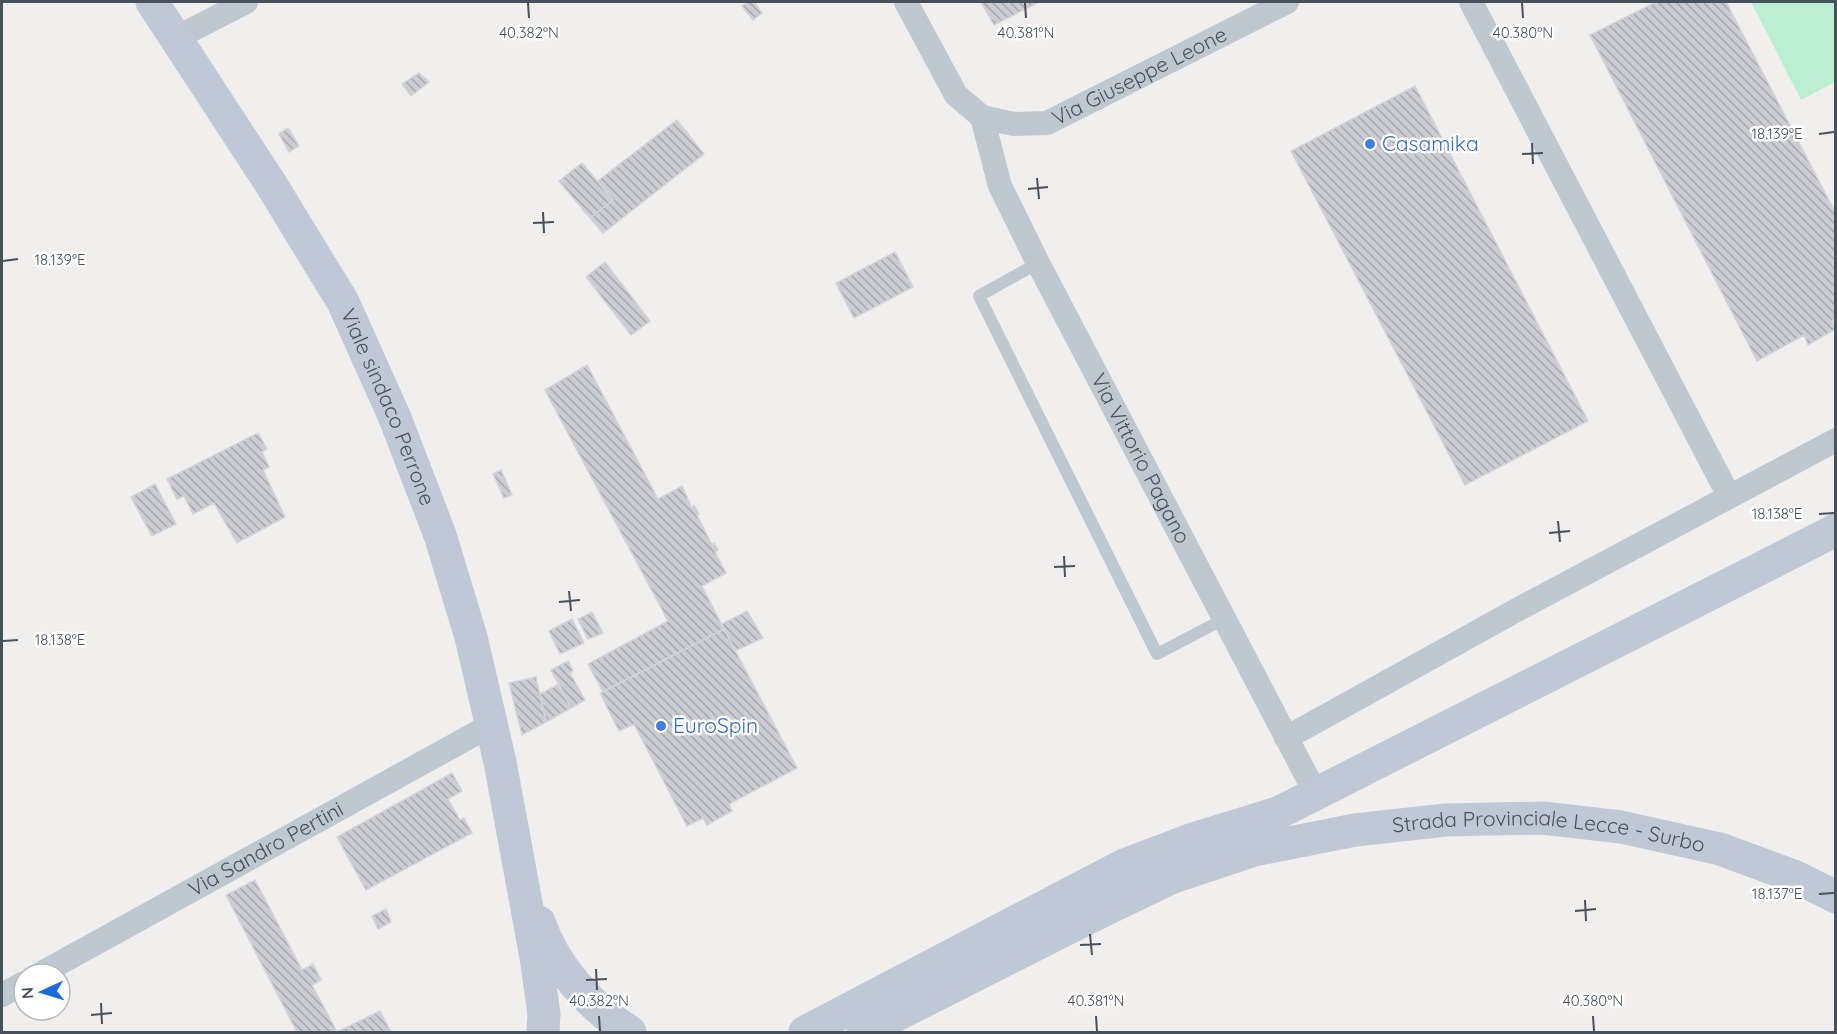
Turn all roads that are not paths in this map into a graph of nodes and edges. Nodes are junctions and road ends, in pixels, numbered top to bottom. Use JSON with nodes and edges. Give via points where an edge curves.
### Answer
{"nodes":[{"id":1,"x":152,"y":2,"type":"edge"},
{"id":2,"x":246,"y":2,"type":"edge"},
{"id":3,"x":906,"y":2,"type":"edge"},
{"id":4,"x":1287,"y":2,"type":"edge"},
{"id":5,"x":1472,"y":2,"type":"edge"},
{"id":6,"x":176,"y":38,"type":"junction"},
{"id":7,"x":982,"y":117,"type":"junction"},
{"id":8,"x":1038,"y":263,"type":"junction"},
{"id":9,"x":1836,"y":440,"type":"edge"},
{"id":10,"x":1729,"y":496,"type":"junction"},
{"id":11,"x":1836,"y":530,"type":"edge"},
{"id":12,"x":1224,"y":620,"type":"junction"},
{"id":13,"x":491,"y":725,"type":"junction"},
{"id":14,"x":1286,"y":738,"type":"junction"},
{"id":15,"x":1316,"y":794,"type":"junction"},
{"id":16,"x":516,"y":856,"type":"junction"},
{"id":17,"x":1836,"y":897,"type":"edge"},
{"id":18,"x":62,"y":962,"type":"edge"},
{"id":19,"x":543,"y":1032,"type":"edge"},
{"id":20,"x":630,"y":1032,"type":"edge"},
{"id":21,"x":805,"y":1032,"type":"edge"},
{"id":22,"x":863,"y":1032,"type":"edge"}],
"edges":[{"from":1,"to":6,"type":"street","name":"Viale sindaco Perrone"},
{"from":2,"to":6,"type":"street"},
{"from":3,"to":7,"type":"street","name":"Via Giuseppe Leone","via":[[956,95]]},
{"from":4,"to":7,"type":"street","name":"Via Giuseppe Leone","via":[[1047,123],[1014,124]]},
{"from":5,"to":10,"type":"street"},
{"from":6,"to":13,"type":"street","name":"Viale sindaco Perrone","via":[[343,302],[395,418],[440,535],[471,637]]},
{"from":7,"to":8,"type":"street","name":"Via Vittorio Pagano","via":[[1000,186]]},
{"from":8,"to":12,"type":"street","name":"Via Vittorio Pagano"},
{"from":8,"to":12,"type":"lane","via":[[979,296],[1157,654]]},
{"from":9,"to":10,"type":"street"},
{"from":10,"to":14,"type":"street"},
{"from":11,"to":15,"type":"street"},
{"from":12,"to":14,"type":"street","name":"Via Vittorio Pagano"},
{"from":13,"to":16,"type":"street","name":"Viale sindaco Perrone"},
{"from":13,"to":18,"type":"street","name":"Via Sandro Pertini"},
{"from":14,"to":15,"type":"street","name":"Via Vittorio Pagano"},
{"from":15,"to":21,"type":"street","via":[[1278,813],[1122,866]]},
{"from":16,"to":19,"type":"street","name":"Viale sindaco Perrone","via":[[544,1014]]},
{"from":16,"to":20,"type":"street","name":"Viale sindaco Perrone","via":[[542,933],[564,970],[587,997]]},
{"from":17,"to":22,"type":"street","name":"Strada Provinciale Lecce - Surbo","via":[[1720,849],[1622,827],[1543,818],[1435,821],[1355,830],[1254,850],[1173,877]]}]}
